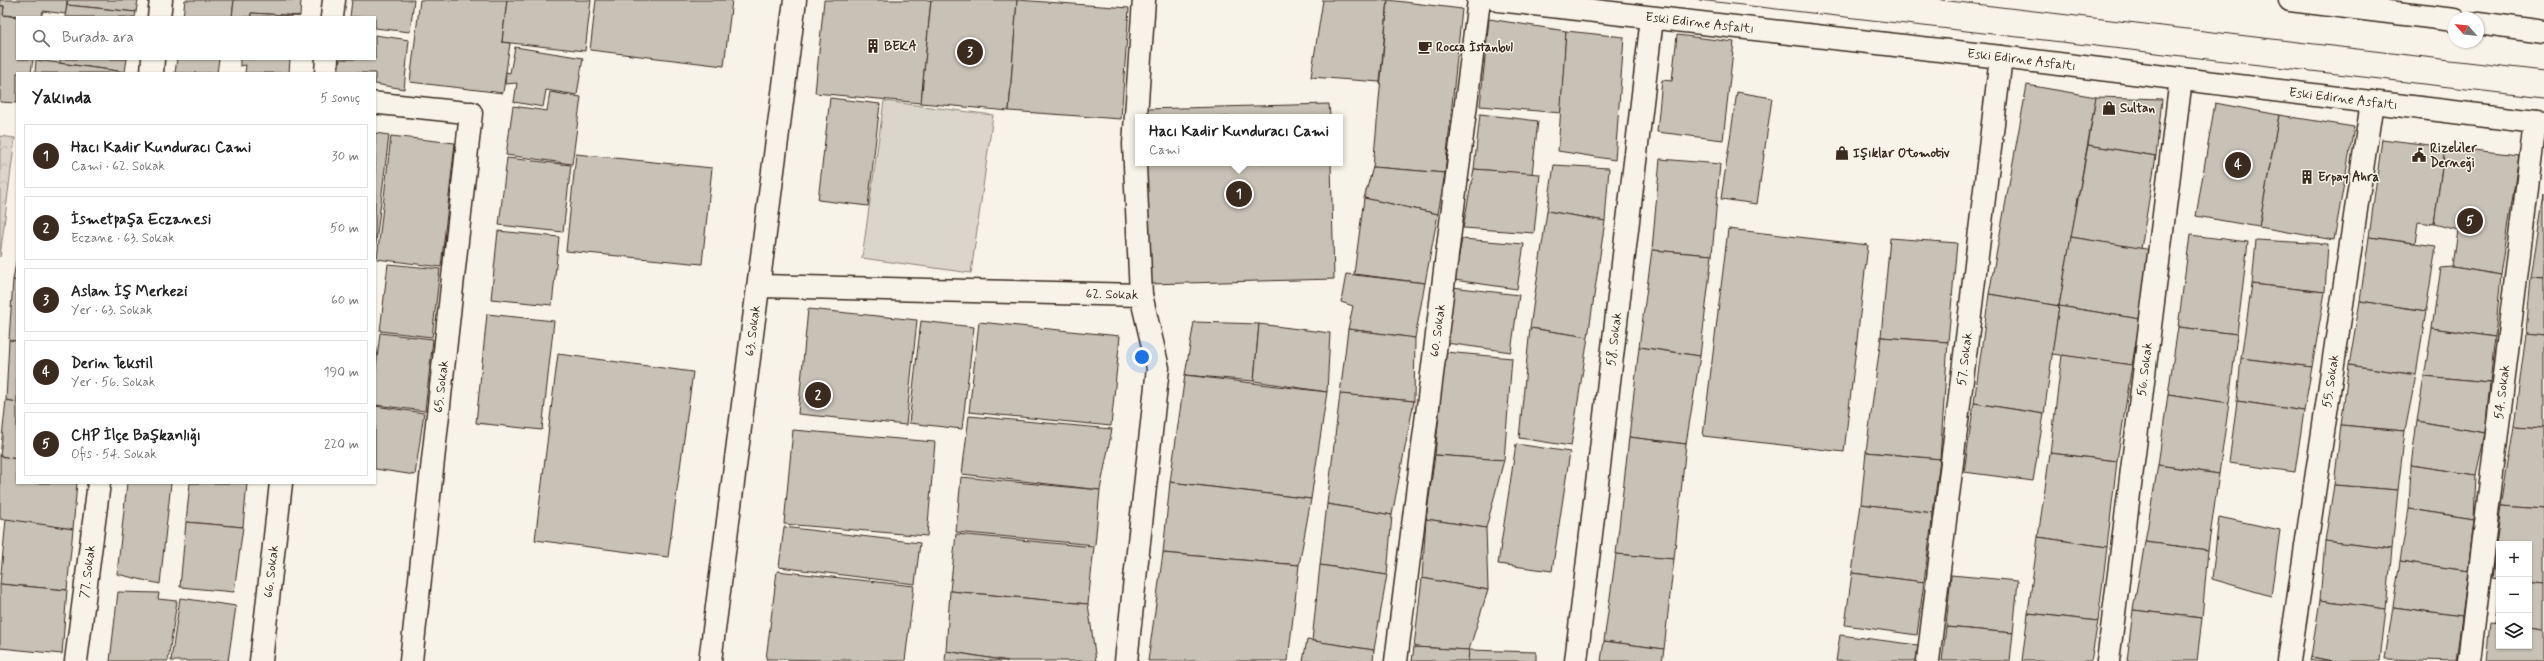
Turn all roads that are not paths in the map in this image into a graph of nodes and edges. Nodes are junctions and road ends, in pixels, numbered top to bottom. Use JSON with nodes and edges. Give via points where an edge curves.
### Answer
{"nodes":[{"id":1,"x":161,"y":0,"type":"edge"},
{"id":2,"x":334,"y":0,"type":"edge"},
{"id":3,"x":795,"y":0,"type":"edge"},
{"id":4,"x":1144,"y":0,"type":"edge"},
{"id":5,"x":1479,"y":0,"type":"edge"},
{"id":6,"x":1498,"y":0,"type":"edge"},
{"id":7,"x":2290,"y":0,"type":"edge"},
{"id":8,"x":159,"y":16,"type":"edge"},
{"id":9,"x":332,"y":16,"type":"edge"},
{"id":10,"x":1652,"y":18,"type":"junction"},
{"id":11,"x":2448,"y":19,"type":"edge"},
{"id":12,"x":2484,"y":24,"type":"edge"},
{"id":13,"x":2544,"y":32,"type":"edge"},
{"id":14,"x":2001,"y":57,"type":"junction"},
{"id":15,"x":153,"y":60,"type":"edge"},
{"id":16,"x":327,"y":60,"type":"edge"},
{"id":17,"x":152,"y":72,"type":"edge"},
{"id":18,"x":326,"y":72,"type":"edge"},
{"id":19,"x":2181,"y":79,"type":"junction"},
{"id":20,"x":376,"y":102,"type":"edge"},
{"id":21,"x":2372,"y":102,"type":"junction"},
{"id":22,"x":471,"y":113,"type":"joint"},
{"id":23,"x":1136,"y":114,"type":"edge"},
{"id":24,"x":2539,"y":123,"type":"edge"},
{"id":25,"x":1135,"y":130,"type":"edge"},
{"id":26,"x":1135,"y":166,"type":"edge"},
{"id":27,"x":1135,"y":166,"type":"edge"},
{"id":28,"x":760,"y":286,"type":"junction"},
{"id":29,"x":1141,"y":295,"type":"junction"},
{"id":30,"x":99,"y":484,"type":"edge"},
{"id":31,"x":281,"y":484,"type":"edge"},
{"id":32,"x":76,"y":661,"type":"edge"},
{"id":33,"x":261,"y":661,"type":"edge"},
{"id":34,"x":411,"y":661,"type":"edge"},
{"id":35,"x":710,"y":661,"type":"edge"},
{"id":36,"x":1126,"y":661,"type":"edge"},
{"id":37,"x":1396,"y":661,"type":"edge"},
{"id":38,"x":1576,"y":661,"type":"edge"},
{"id":39,"x":1928,"y":661,"type":"edge"},
{"id":40,"x":2108,"y":661,"type":"edge"},
{"id":41,"x":2289,"y":661,"type":"edge"},
{"id":42,"x":2469,"y":661,"type":"edge"}],
"edges":[{"from":1,"to":8,"type":"street"},
{"from":2,"to":9,"type":"street"},
{"from":3,"to":28,"type":"street","name":"63. Sokak"},
{"from":4,"to":23,"type":"street"},
{"from":5,"to":37,"type":"street","name":"60. Sokak"},
{"from":6,"to":10,"type":"street","name":"Eski Edirne Asfaltı"},
{"from":7,"to":11,"type":"street"},
{"from":10,"to":14,"type":"street","name":"Eski Edirne Asfaltı"},
{"from":10,"to":38,"type":"street","name":"58. Sokak"},
{"from":12,"to":13,"type":"street"},
{"from":14,"to":19,"type":"street","name":"Eski Edirne Asfaltı"},
{"from":14,"to":39,"type":"street","name":"57. Sokak"},
{"from":15,"to":17,"type":"street"},
{"from":16,"to":18,"type":"street"},
{"from":19,"to":21,"type":"street","name":"Eski Edirne Asfaltı"},
{"from":19,"to":40,"type":"street","name":"56. Sokak"},
{"from":20,"to":22,"type":"lane"},
{"from":21,"to":24,"type":"street","name":"Eski Edirne Asfaltı"},
{"from":21,"to":41,"type":"street","name":"55. Sokak"},
{"from":22,"to":34,"type":"street","name":"65. Sokak"},
{"from":24,"to":42,"type":"street","name":"54. Sokak"},
{"from":25,"to":27,"type":"street"},
{"from":26,"to":29,"type":"street"},
{"from":28,"to":29,"type":"street","name":"62. Sokak"},
{"from":28,"to":35,"type":"street","name":"63. Sokak"},
{"from":29,"to":36,"type":"street","name":"62. Sokak","via":[[1158,368]]},
{"from":30,"to":32,"type":"street","name":"77. Sokak"},
{"from":31,"to":33,"type":"street","name":"66. Sokak"}]}
